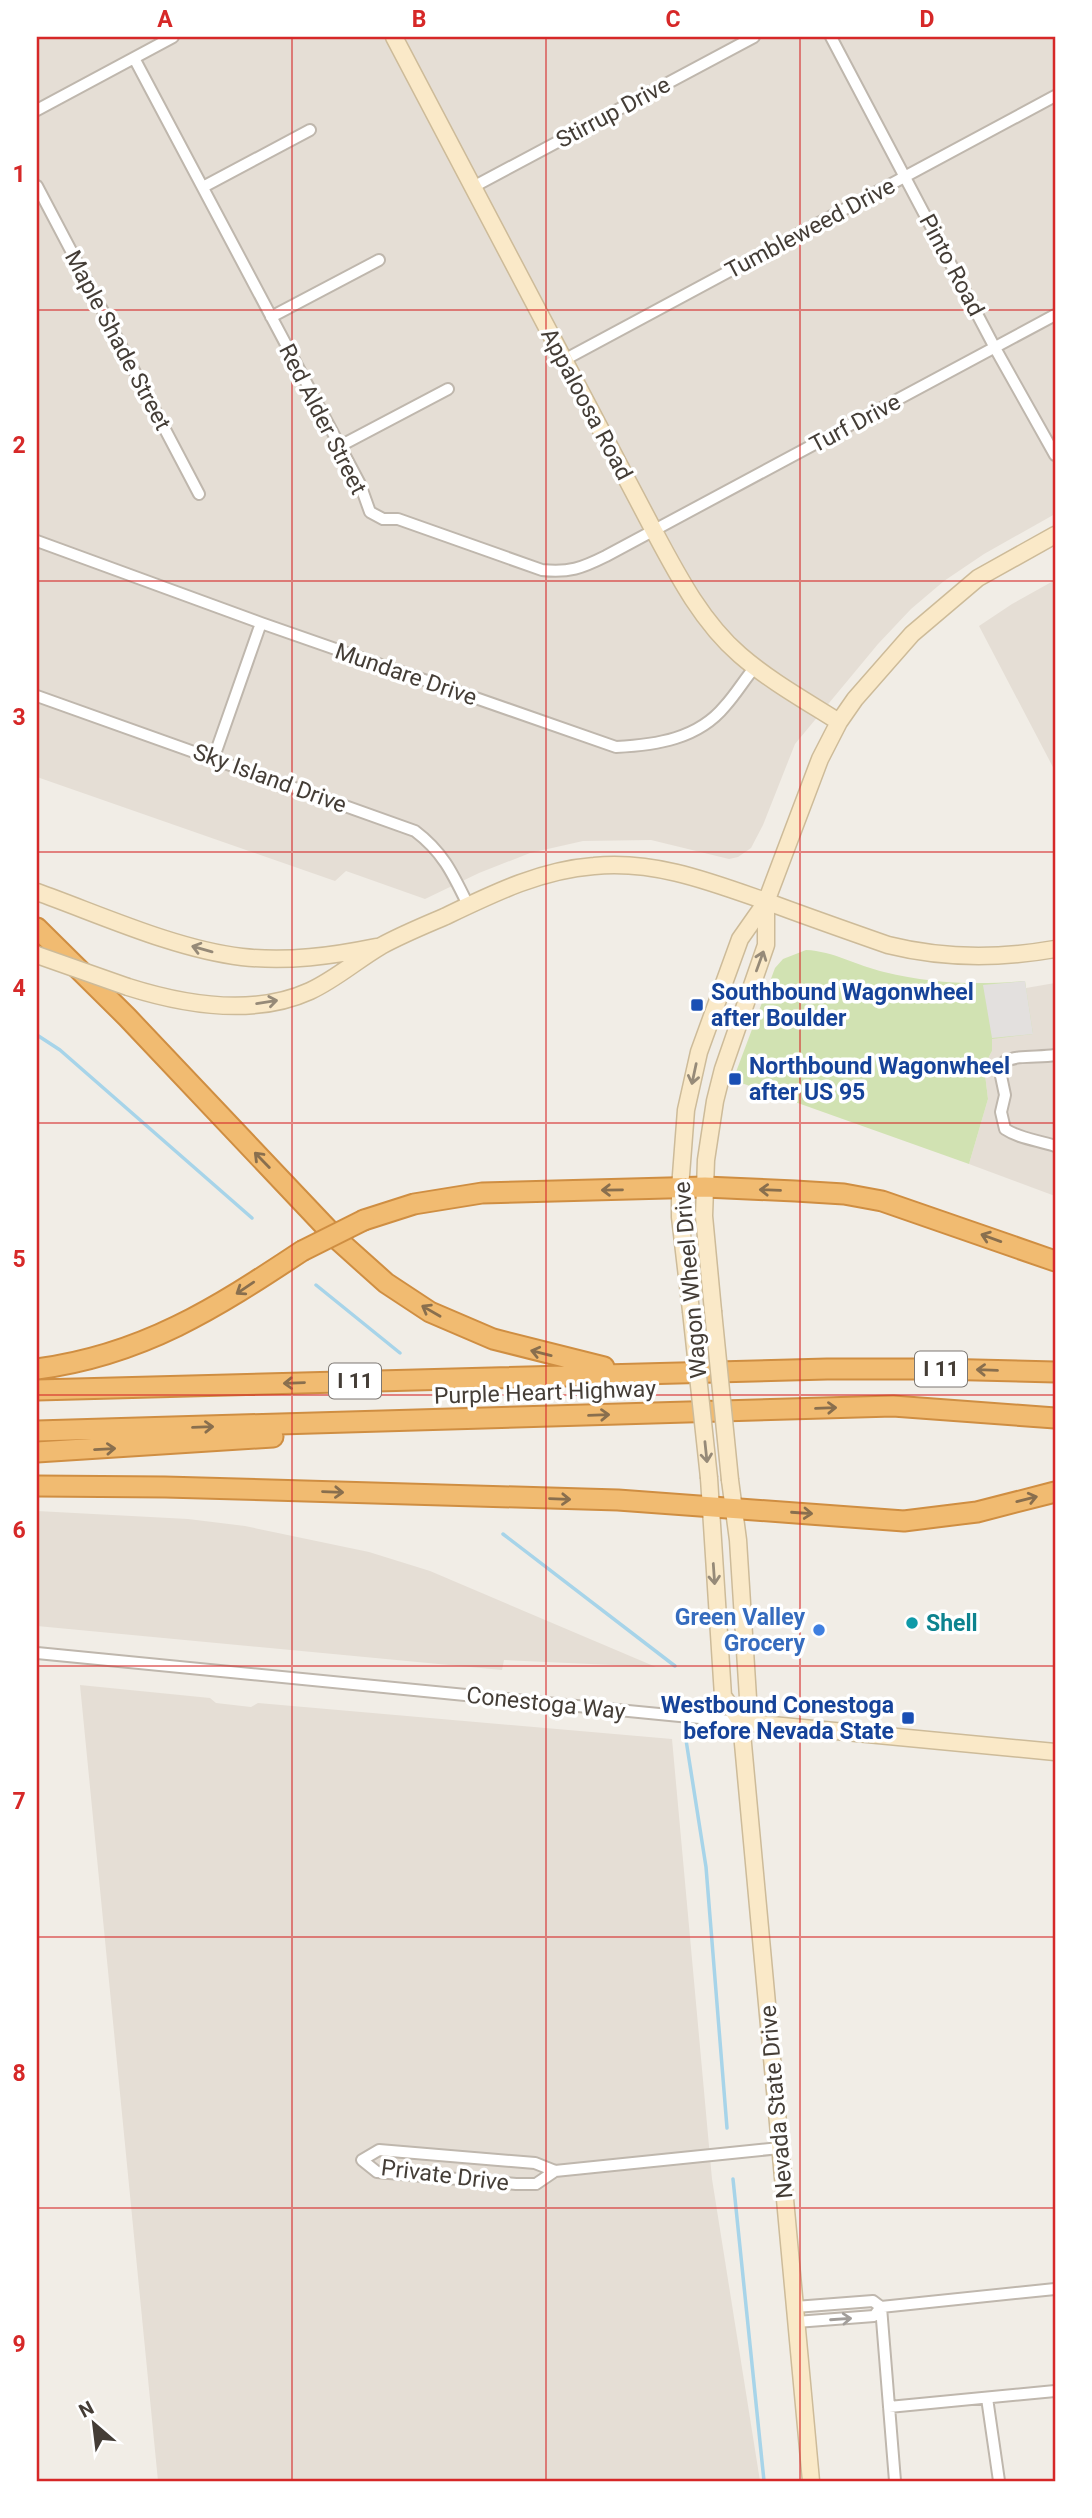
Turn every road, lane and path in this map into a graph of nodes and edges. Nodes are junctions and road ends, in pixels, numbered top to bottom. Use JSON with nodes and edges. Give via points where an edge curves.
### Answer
{"nodes":[{"id":1,"x":173,"y":37,"type":"edge"},
{"id":2,"x":394,"y":37,"type":"edge"},
{"id":3,"x":754,"y":37,"type":"edge"},
{"id":4,"x":831,"y":37,"type":"edge"},
{"id":5,"x":134,"y":58,"type":"junction"},
{"id":6,"x":1055,"y":96,"type":"edge"},
{"id":7,"x":37,"y":110,"type":"edge"},
{"id":8,"x":310,"y":130,"type":"dead end"},
{"id":9,"x":906,"y":176,"type":"junction"},
{"id":10,"x":37,"y":186,"type":"edge"},
{"id":11,"x":204,"y":187,"type":"junction"},
{"id":12,"x":473,"y":187,"type":"junction"},
{"id":13,"x":379,"y":260,"type":"dead end"},
{"id":14,"x":1055,"y":315,"type":"edge"},
{"id":15,"x":271,"y":317,"type":"junction"},
{"id":16,"x":995,"y":348,"type":"junction"},
{"id":17,"x":564,"y":360,"type":"junction"},
{"id":18,"x":448,"y":389,"type":"dead end"},
{"id":19,"x":340,"y":446,"type":"junction"},
{"id":20,"x":1055,"y":455,"type":"edge"},
{"id":21,"x":199,"y":494,"type":"dead end"},
{"id":22,"x":654,"y":531,"type":"junction"},
{"id":23,"x":1055,"y":535,"type":"edge"},
{"id":24,"x":37,"y":541,"type":"edge"},
{"id":25,"x":261,"y":623,"type":"junction"},
{"id":26,"x":755,"y":667,"type":"junction"},
{"id":27,"x":37,"y":695,"type":"edge"},
{"id":28,"x":839,"y":722,"type":"junction"},
{"id":29,"x":214,"y":757,"type":"junction"},
{"id":30,"x":37,"y":892,"type":"edge"},
{"id":31,"x":766,"y":902,"type":"junction"},
{"id":32,"x":468,"y":905,"type":"junction"},
{"id":33,"x":37,"y":929,"type":"edge"},
{"id":34,"x":381,"y":946,"type":"junction"},
{"id":35,"x":1055,"y":949,"type":"edge"},
{"id":36,"x":37,"y":955,"type":"edge"},
{"id":37,"x":1055,"y":1055,"type":"edge"},
{"id":38,"x":1055,"y":1146,"type":"edge"},
{"id":39,"x":705,"y":1187,"type":"junction"},
{"id":40,"x":680,"y":1188,"type":"junction"},
{"id":41,"x":1055,"y":1261,"type":"edge"},
{"id":42,"x":37,"y":1369,"type":"edge"},
{"id":43,"x":1055,"y":1372,"type":"edge"},
{"id":44,"x":632,"y":1374,"type":"junction"},
{"id":45,"x":37,"y":1390,"type":"edge"},
{"id":46,"x":531,"y":1418,"type":"junction"},
{"id":47,"x":1055,"y":1418,"type":"edge"},
{"id":48,"x":37,"y":1432,"type":"edge"},
{"id":49,"x":37,"y":1452,"type":"edge"},
{"id":50,"x":37,"y":1486,"type":"edge"},
{"id":51,"x":1055,"y":1492,"type":"edge"},
{"id":52,"x":710,"y":1506,"type":"junction"},
{"id":53,"x":733,"y":1508,"type":"junction"},
{"id":54,"x":37,"y":1653,"type":"edge"},
{"id":55,"x":741,"y":1722,"type":"junction"},
{"id":56,"x":1055,"y":1752,"type":"edge"},
{"id":57,"x":780,"y":2148,"type":"junction"},
{"id":58,"x":555,"y":2171,"type":"junction"},
{"id":59,"x":1055,"y":2290,"type":"edge"},
{"id":60,"x":881,"y":2307,"type":"junction"},
{"id":61,"x":795,"y":2315,"type":"junction"},
{"id":62,"x":1055,"y":2391,"type":"edge"},
{"id":63,"x":987,"y":2398,"type":"junction"},
{"id":64,"x":889,"y":2407,"type":"junction"},
{"id":65,"x":811,"y":2481,"type":"edge"},
{"id":66,"x":895,"y":2481,"type":"edge"},
{"id":67,"x":999,"y":2481,"type":"edge"}],
"edges":[{"from":1,"to":5,"type":"street"},
{"from":2,"to":12,"type":"street","name":"Appaloosa Road"},
{"from":3,"to":12,"type":"street","name":"Stirrup Drive"},
{"from":4,"to":9,"type":"street","name":"Pinto Road"},
{"from":5,"to":7,"type":"street"},
{"from":5,"to":11,"type":"street","name":"Red Alder Street"},
{"from":6,"to":9,"type":"street","name":"Tumbleweed Drive"},
{"from":8,"to":11,"type":"street"},
{"from":9,"to":16,"type":"street","name":"Pinto Road"},
{"from":9,"to":17,"type":"street","name":"Tumbleweed Drive"},
{"from":10,"to":21,"type":"street","name":"Maple Shade Street"},
{"from":11,"to":15,"type":"street","name":"Red Alder Street"},
{"from":12,"to":17,"type":"street","name":"Appaloosa Road"},
{"from":13,"to":15,"type":"street"},
{"from":14,"to":16,"type":"street","name":"Turf Drive"},
{"from":15,"to":19,"type":"street","name":"Red Alder Street"},
{"from":16,"to":20,"type":"street","name":"Pinto Road"},
{"from":16,"to":22,"type":"street","name":"Turf Drive"},
{"from":17,"to":22,"type":"street","name":"Appaloosa Road"},
{"from":18,"to":19,"type":"street"},
{"from":19,"to":22,"type":"street","name":"Red Alder Street","via":[[370,512],[542,570],[584,567]]},
{"from":22,"to":26,"type":"street","name":"Appaloosa Road","via":[[712,626]]},
{"from":23,"to":28,"type":"street","name":"Wagon Wheel Drive","via":[[978,578],[937,611],[893,654]]},
{"from":24,"to":25,"type":"street","name":"Mundare Drive"},
{"from":25,"to":26,"type":"street","name":"Mundare Drive","via":[[616,747],[653,745],[701,729],[724,708]]},
{"from":25,"to":29,"type":"street"},
{"from":26,"to":28,"type":"street","name":"Appaloosa Road"},
{"from":27,"to":29,"type":"street","name":"Sky Island Drive"},
{"from":28,"to":31,"type":"street","name":"Wagon Wheel Drive","via":[[810,783]]},
{"from":29,"to":32,"type":"street","name":"Sky Island Drive","via":[[415,831],[445,859]]},
{"from":34,"to":30,"type":"street","one_way":true,"via":[[309,958],[243,957],[170,939]]},
{"from":31,"to":32,"type":"street","via":[[682,873],[617,864],[553,872]]},
{"from":31,"to":35,"type":"street","via":[[919,953],[977,958]]},
{"from":39,"to":31,"type":"street","name":"Wagon Wheel Drive","one_way":true,"via":[[715,1101],[766,945]]},
{"from":31,"to":40,"type":"street","name":"Wagon Wheel Drive","one_way":true,"via":[[740,939],[699,1052],[686,1110]]},
{"from":32,"to":34,"type":"street"},
{"from":44,"to":33,"type":"highway","one_way":true,"via":[[493,1339],[430,1312],[386,1283],[338,1240]]},
{"from":36,"to":34,"type":"street","one_way":true,"bridge":true,"via":[[163,999],[222,1006],[309,992]]},
{"from":37,"to":38,"type":"street","via":[[1012,1057],[1004,1062],[1005,1096],[1000,1112],[1005,1129],[1016,1136]]},
{"from":39,"to":40,"type":"highway"},
{"from":41,"to":39,"type":"highway","one_way":true,"via":[[882,1201],[844,1194]]},
{"from":39,"to":53,"type":"street","name":"Wagon Wheel Drive","bridge":true,"via":[[704,1216]]},
{"from":40,"to":42,"type":"highway","one_way":true,"bridge":true,"via":[[482,1193],[414,1204],[365,1220],[302,1251],[223,1303],[158,1337]]},
{"from":40,"to":52,"type":"street","name":"Wagon Wheel Drive","one_way":true,"bridge":true},
{"from":43,"to":44,"type":"highway","name":"Purple Heart Highway","number":"I 11","one_way":true,"via":[[921,1369]]},
{"from":44,"to":45,"type":"highway","name":"Purple Heart Highway","number":"I 11","one_way":true},
{"from":46,"to":47,"type":"highway","name":"Purple Heart Highway","number":"I 11","one_way":true,"via":[[893,1406]]},
{"from":48,"to":46,"type":"highway","name":"Purple Heart Highway","number":"I 11","one_way":true},
{"from":49,"to":46,"type":"highway","one_way":true},
{"from":50,"to":52,"type":"highway","one_way":true},
{"from":53,"to":51,"type":"highway","one_way":true,"via":[[904,1521],[977,1512]]},
{"from":52,"to":53,"type":"highway"},
{"from":52,"to":55,"type":"street","name":"Nevada State Drive","one_way":true,"via":[[723,1696]]},
{"from":53,"to":55,"type":"street","name":"Nevada State Drive","via":[[748,1699]]},
{"from":54,"to":55,"type":"street","name":"Conestoga Way"},
{"from":55,"to":56,"type":"street","name":"Conestoga Way"},
{"from":55,"to":57,"type":"street","name":"Nevada State Drive"},
{"from":57,"to":58,"type":"street","name":"Private Drive"},
{"from":57,"to":61,"type":"street","name":"Nevada State Drive"},
{"from":58,"to":58,"type":"street","name":"Private Drive","via":[[536,2163],[379,2150],[362,2160],[377,2172],[516,2185],[536,2184]]},
{"from":59,"to":60,"type":"street"},
{"from":60,"to":61,"type":"street","via":[[873,2301]]},
{"from":60,"to":64,"type":"street"},
{"from":61,"to":65,"type":"street","name":"Nevada State Drive"},
{"from":62,"to":63,"type":"street"},
{"from":63,"to":64,"type":"street"},
{"from":63,"to":67,"type":"street"},
{"from":64,"to":66,"type":"street"}]}
